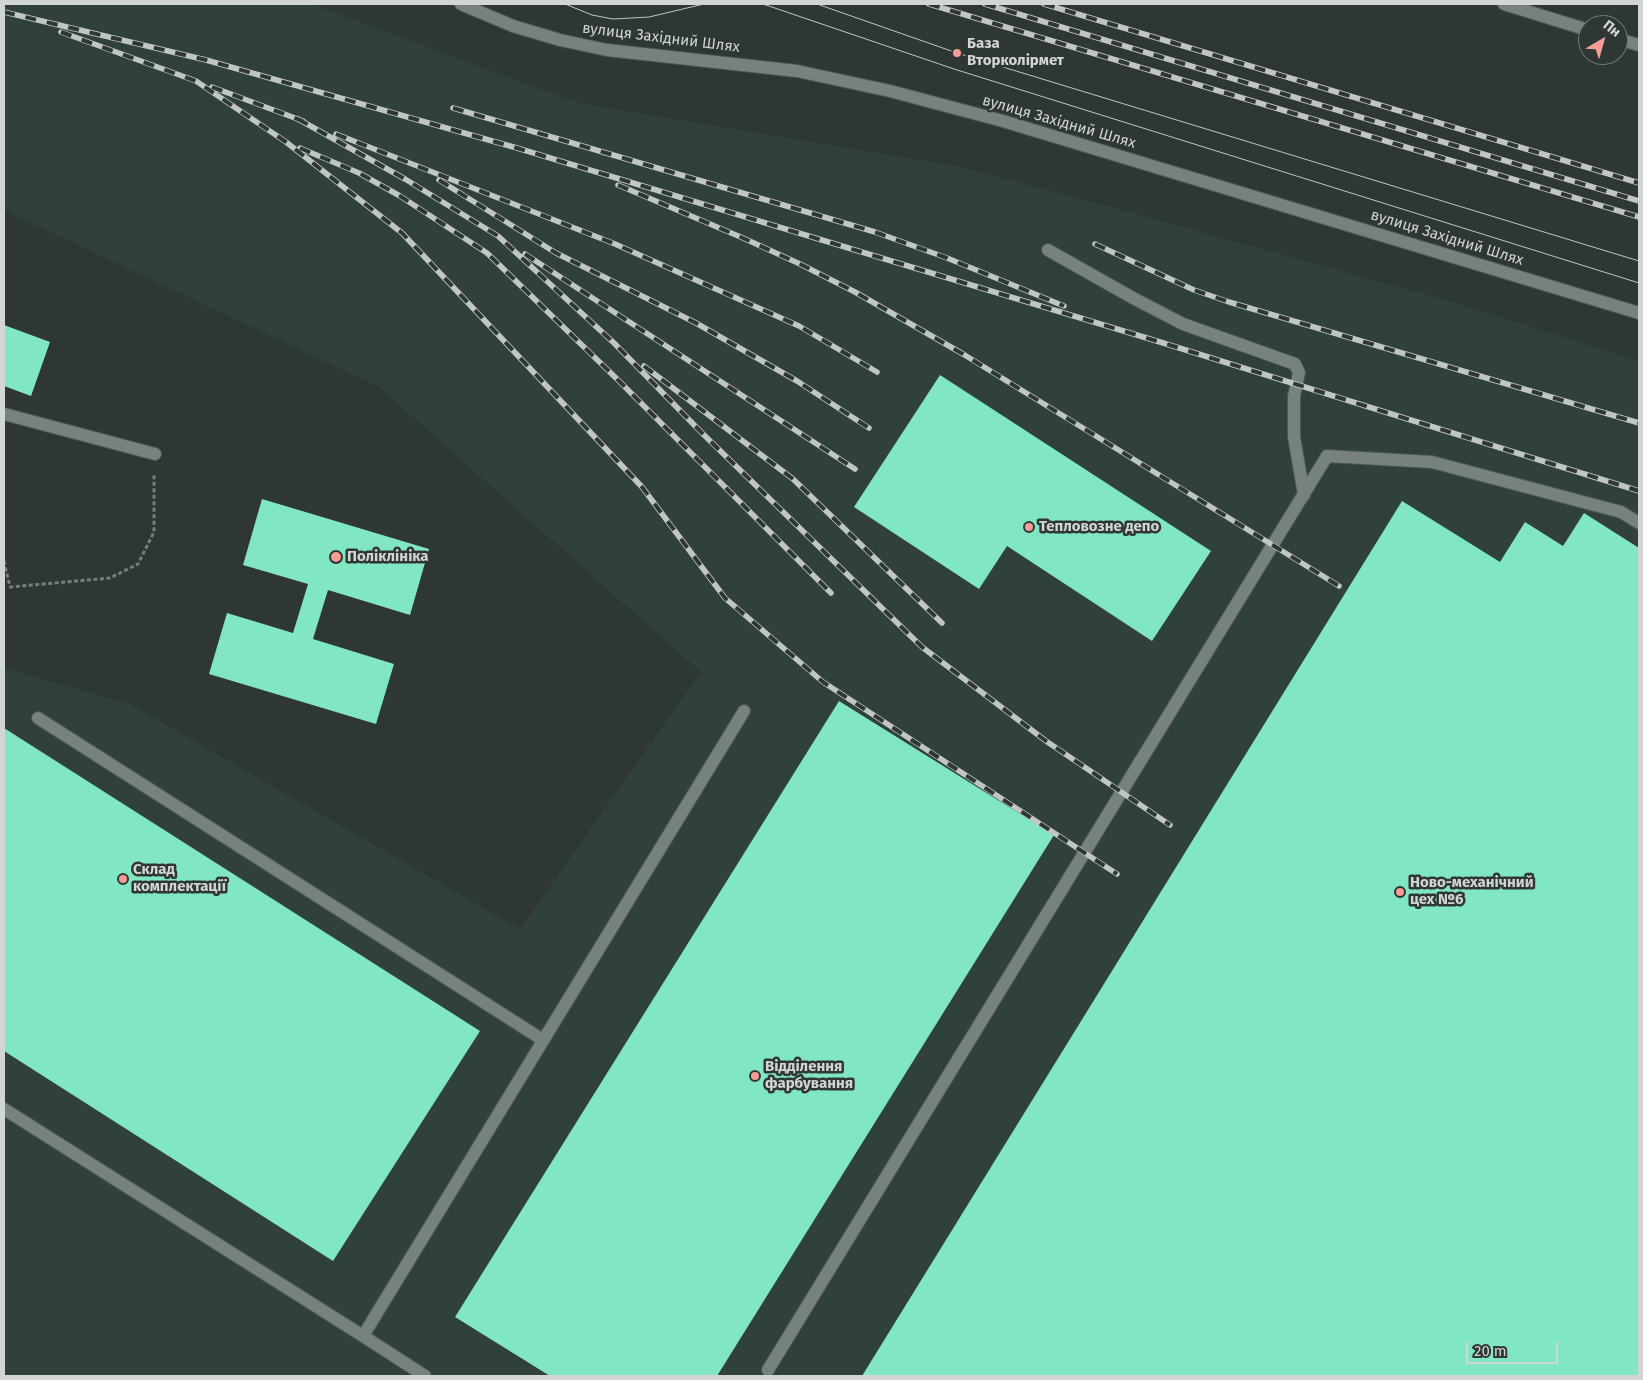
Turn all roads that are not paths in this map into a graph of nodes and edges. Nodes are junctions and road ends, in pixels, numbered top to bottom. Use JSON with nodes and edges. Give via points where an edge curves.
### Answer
{"nodes":[{"id":1,"x":461,"y":4,"type":"edge"},
{"id":2,"x":1504,"y":4,"type":"edge"},
{"id":3,"x":1578,"y":27,"type":"edge"},
{"id":4,"x":1048,"y":250,"type":"dead end"},
{"id":5,"x":1639,"y":313,"type":"edge"},
{"id":6,"x":4,"y":414,"type":"edge"},
{"id":7,"x":154,"y":454,"type":"road end"},
{"id":8,"x":1304,"y":495,"type":"junction"},
{"id":9,"x":1639,"y":523,"type":"edge"},
{"id":10,"x":744,"y":711,"type":"dead end"},
{"id":11,"x":38,"y":718,"type":"dead end"},
{"id":12,"x":543,"y":1040,"type":"junction"},
{"id":13,"x":4,"y":1109,"type":"edge"},
{"id":14,"x":363,"y":1336,"type":"junction"},
{"id":15,"x":768,"y":1370,"type":"dead end"},
{"id":16,"x":425,"y":1376,"type":"edge"}],
"edges":[{"from":1,"to":5,"type":"street","name":"вулиця Західний Шлях","via":[[512,26],[607,50],[797,71],[890,90],[1003,121]]},
{"from":2,"to":3,"type":"street"},
{"from":4,"to":8,"type":"street","via":[[1183,324],[1295,364],[1299,373],[1294,396],[1294,437]]},
{"from":6,"to":7,"type":"street"},
{"from":8,"to":9,"type":"street","via":[[1327,456],[1432,462],[1621,512]]},
{"from":8,"to":15,"type":"street"},
{"from":10,"to":12,"type":"street"},
{"from":11,"to":12,"type":"street"},
{"from":12,"to":14,"type":"street"},
{"from":13,"to":14,"type":"street"},
{"from":14,"to":16,"type":"street"}]}
